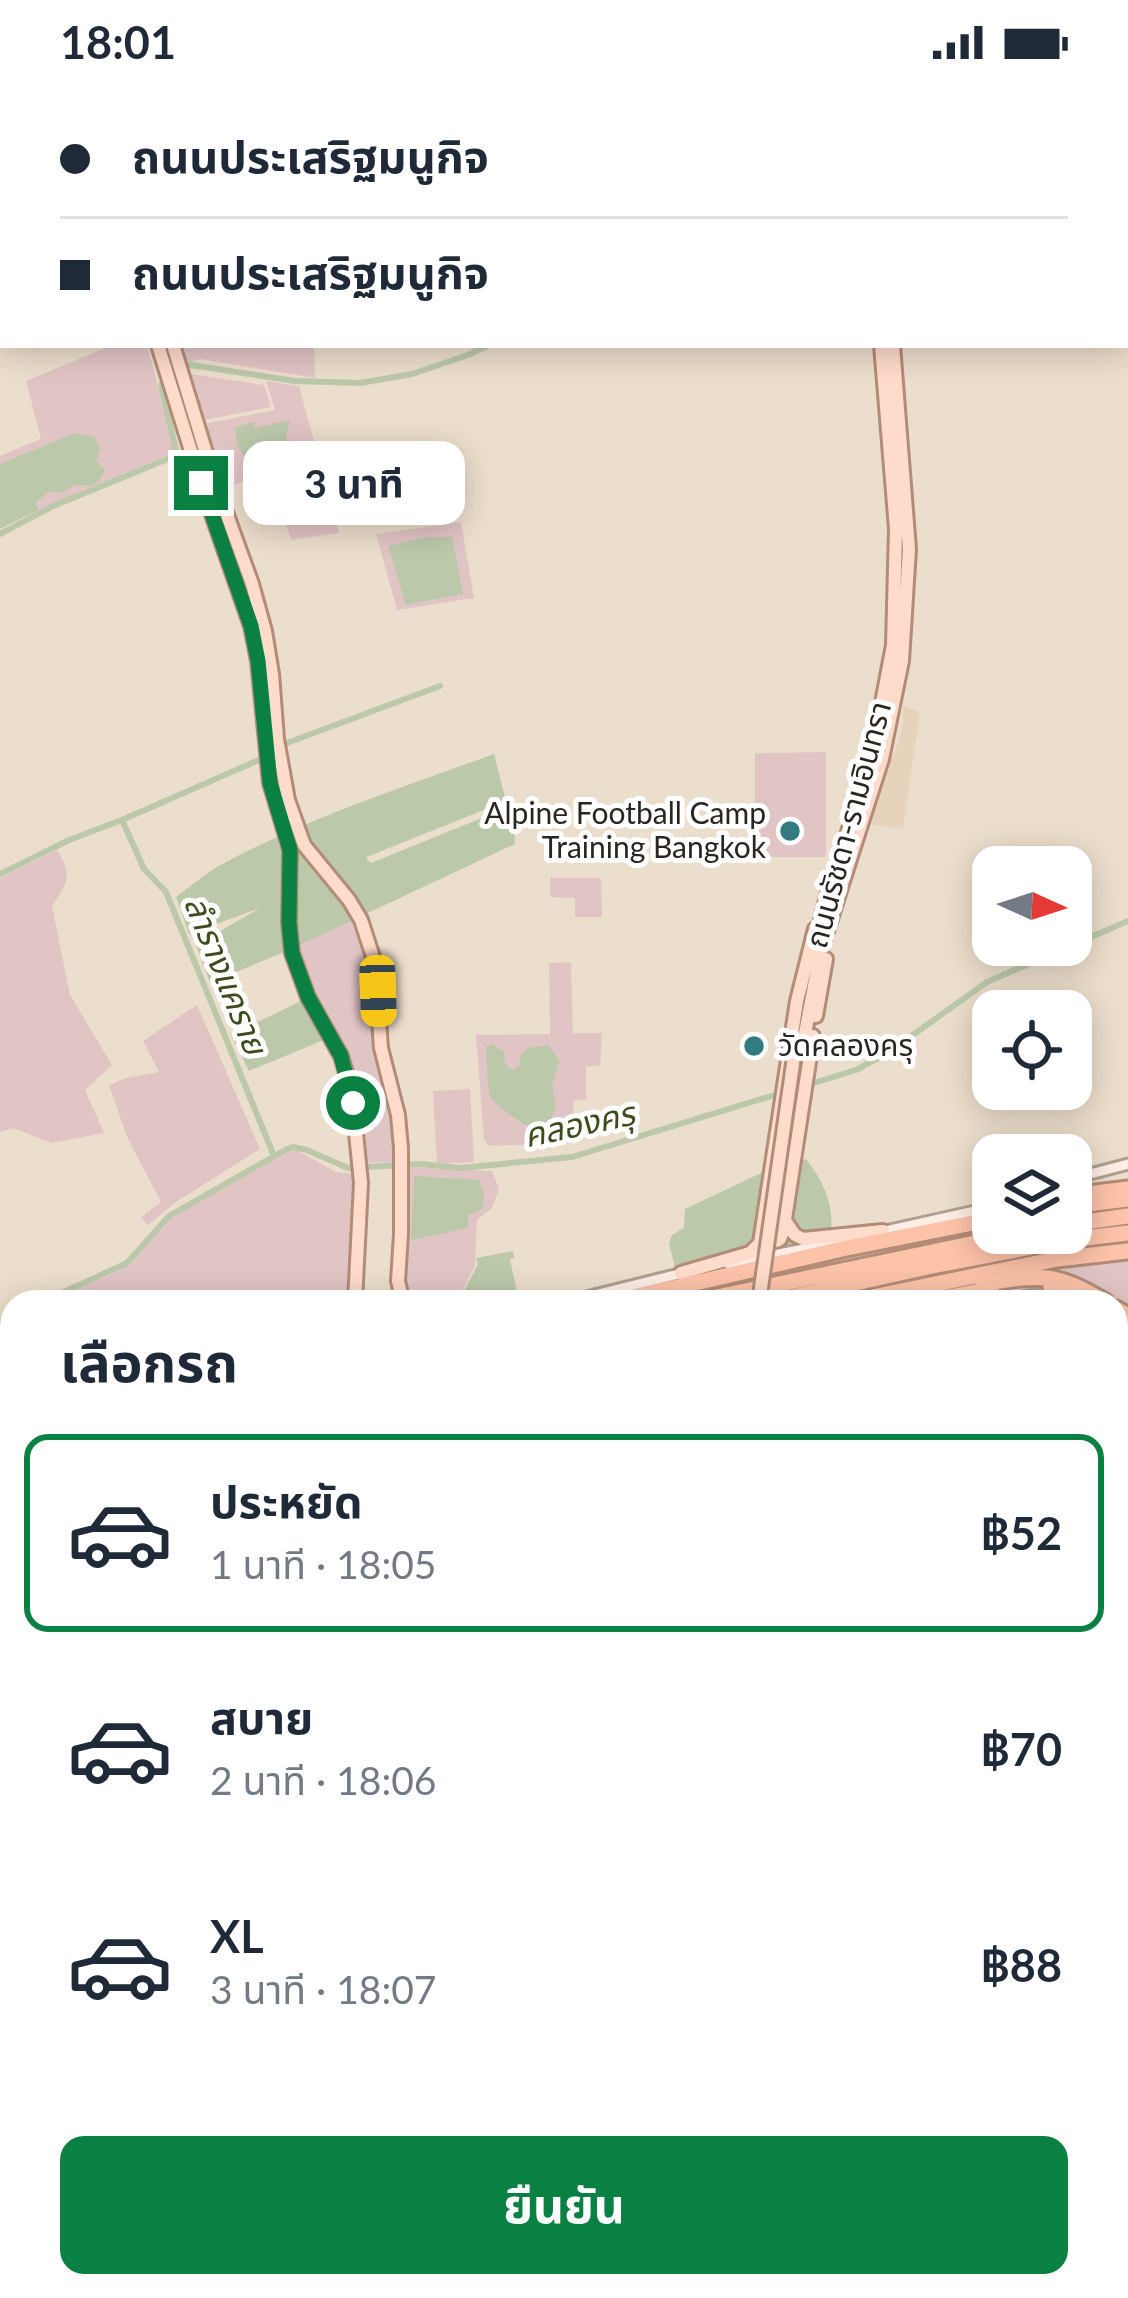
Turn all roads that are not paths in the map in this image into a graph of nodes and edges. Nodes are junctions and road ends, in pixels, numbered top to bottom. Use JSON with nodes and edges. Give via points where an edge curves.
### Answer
{"nodes":[{"id":1,"x":160,"y":348,"type":"edge"},
{"id":2,"x":173,"y":348,"type":"edge"},
{"id":3,"x":881,"y":348,"type":"edge"},
{"id":4,"x":892,"y":348,"type":"edge"},
{"id":5,"x":171,"y":365,"type":"junction"},
{"id":6,"x":274,"y":750,"type":"junction"},
{"id":7,"x":290,"y":828,"type":"junction"},
{"id":8,"x":830,"y":905,"type":"junction"},
{"id":9,"x":774,"y":1141,"type":"junction"},
{"id":10,"x":797,"y":1142,"type":"junction"},
{"id":11,"x":1128,"y":1164,"type":"edge"},
{"id":12,"x":1092,"y":1173,"type":"edge"},
{"id":13,"x":1128,"y":1189,"type":"edge"},
{"id":14,"x":1092,"y":1193,"type":"edge"},
{"id":15,"x":1128,"y":1199,"type":"edge"},
{"id":16,"x":1092,"y":1203,"type":"edge"},
{"id":17,"x":972,"y":1212,"type":"edge"},
{"id":18,"x":786,"y":1221,"type":"junction"},
{"id":19,"x":972,"y":1221,"type":"edge"},
{"id":20,"x":1092,"y":1224,"type":"edge"},
{"id":21,"x":1126,"y":1225,"type":"edge"},
{"id":22,"x":762,"y":1228,"type":"junction"},
{"id":23,"x":883,"y":1232,"type":"joint"},
{"id":24,"x":839,"y":1242,"type":"junction"},
{"id":25,"x":808,"y":1244,"type":"junction"},
{"id":26,"x":972,"y":1244,"type":"edge"},
{"id":27,"x":1128,"y":1251,"type":"edge"},
{"id":28,"x":751,"y":1257,"type":"junction"},
{"id":29,"x":676,"y":1278,"type":"junction"},
{"id":30,"x":356,"y":1290,"type":"edge"},
{"id":31,"x":400,"y":1290,"type":"edge"},
{"id":32,"x":621,"y":1290,"type":"edge"},
{"id":33,"x":644,"y":1290,"type":"edge"},
{"id":34,"x":751,"y":1290,"type":"edge"},
{"id":35,"x":767,"y":1290,"type":"edge"},
{"id":36,"x":822,"y":1290,"type":"edge"},
{"id":37,"x":906,"y":1290,"type":"edge"},
{"id":38,"x":960,"y":1290,"type":"edge"},
{"id":39,"x":1071,"y":1290,"type":"edge"}],
"edges":[{"from":1,"to":5,"type":"main road"},
{"from":2,"to":5,"type":"main road"},
{"from":3,"to":8,"type":"main road","name":"ถนนรัชดา-รามอินทรา","via":[[896,530],[893,645]]},
{"from":4,"to":8,"type":"main road","name":"ถนนรัชดา-รามอินทรา","via":[[908,519],[905,635],[882,759]]},
{"from":5,"to":6,"type":"main road","via":[[251,626]]},
{"from":6,"to":7,"type":"main road"},
{"from":6,"to":7,"type":"main road","via":[[286,807],[276,805]]},
{"from":7,"to":30,"type":"main road","via":[[292,950],[352,1093],[361,1183]]},
{"from":7,"to":31,"type":"main road","via":[[362,920],[375,963],[401,1148]]},
{"from":8,"to":9,"type":"main road","via":[[801,980]]},
{"from":8,"to":10,"type":"main road"},
{"from":8,"to":35,"type":"main road","name":"ถนนรัชดา-รามอินทรา","bridge":true,"via":[[807,979]]},
{"from":9,"to":10,"type":"main road","via":[[788,1130]]},
{"from":9,"to":22,"type":"main road","bridge":true},
{"from":10,"to":18,"type":"main road"},
{"from":11,"to":12,"type":"main road"},
{"from":13,"to":14,"type":"highway"},
{"from":15,"to":16,"type":"highway"},
{"from":17,"to":23,"type":"main road"},
{"from":18,"to":22,"type":"main road","bridge":true,"via":[[778,1240]]},
{"from":18,"to":25,"type":"main road"},
{"from":19,"to":24,"type":"highway"},
{"from":20,"to":21,"type":"highway"},
{"from":21,"to":36,"type":"highway"},
{"from":22,"to":28,"type":"main road","bridge":true},
{"from":23,"to":24,"type":"main road"},
{"from":24,"to":25,"type":"main road"},
{"from":24,"to":29,"type":"highway"},
{"from":25,"to":28,"type":"main road"},
{"from":26,"to":34,"type":"highway"},
{"from":27,"to":37,"type":"highway"},
{"from":28,"to":29,"type":"main road"},
{"from":29,"to":32,"type":"main road"},
{"from":29,"to":33,"type":"highway"},
{"from":38,"to":39,"type":"highway","via":[[1051,1277]]}]}
